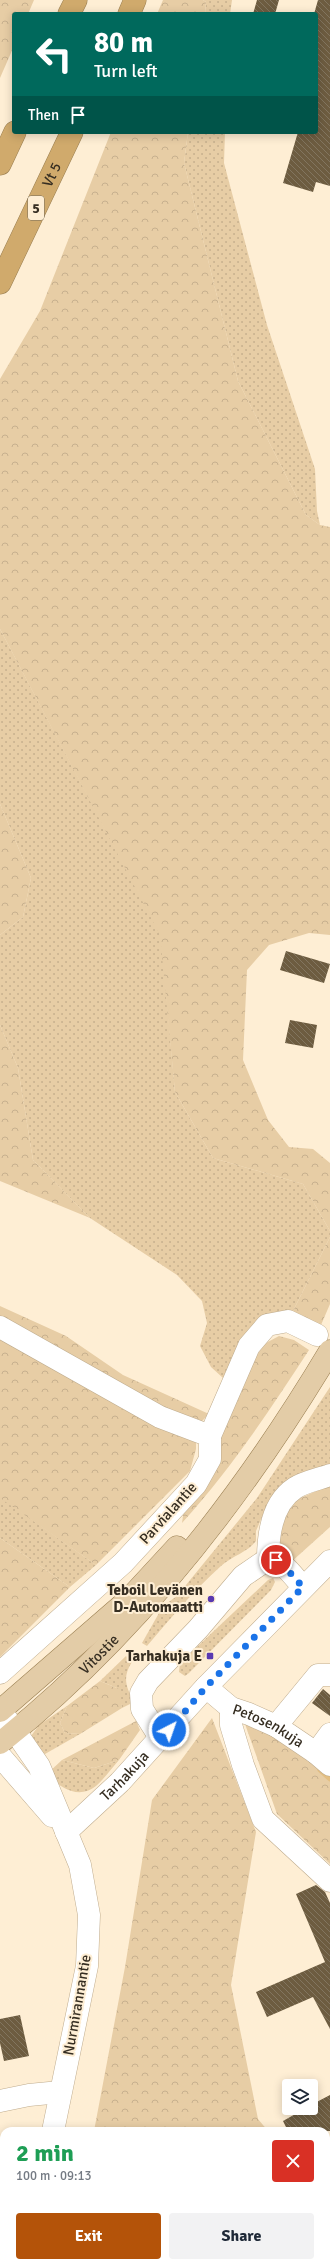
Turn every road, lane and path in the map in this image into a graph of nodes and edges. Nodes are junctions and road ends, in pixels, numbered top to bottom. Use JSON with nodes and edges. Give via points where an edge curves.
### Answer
{"nodes":[{"id":1,"x":76,"y":0,"type":"edge"},
{"id":2,"x":135,"y":0,"type":"edge"},
{"id":3,"x":70,"y":12,"type":"edge"},
{"id":4,"x":130,"y":12,"type":"edge"},
{"id":5,"x":14,"y":134,"type":"edge"},
{"id":6,"x":71,"y":134,"type":"edge"},
{"id":7,"x":0,"y":164,"type":"edge"},
{"id":8,"x":0,"y":283,"type":"edge"},
{"id":9,"x":0,"y":1327,"type":"edge"},
{"id":10,"x":323,"y":1343,"type":"edge"},
{"id":11,"x":210,"y":1436,"type":"junction"},
{"id":12,"x":330,"y":1475,"type":"edge"},
{"id":13,"x":232,"y":1499,"type":"junction"},
{"id":14,"x":268,"y":1559,"type":"junction"},
{"id":15,"x":330,"y":1561,"type":"edge"},
{"id":16,"x":303,"y":1587,"type":"junction"},
{"id":17,"x":0,"y":1673,"type":"edge"},
{"id":18,"x":330,"y":1675,"type":"edge"},
{"id":19,"x":206,"y":1687,"type":"junction"},
{"id":20,"x":230,"y":1708,"type":"junction"},
{"id":21,"x":0,"y":1711,"type":"edge"},
{"id":22,"x":276,"y":1726,"type":"junction"},
{"id":23,"x":330,"y":1734,"type":"edge"},
{"id":24,"x":7,"y":1737,"type":"edge"},
{"id":25,"x":161,"y":1739,"type":"junction"},
{"id":26,"x":0,"y":1756,"type":"edge"},
{"id":27,"x":323,"y":1759,"type":"edge"},
{"id":28,"x":66,"y":1832,"type":"junction"},
{"id":29,"x":330,"y":1881,"type":"edge"},
{"id":30,"x":60,"y":2092,"type":"junction"},
{"id":31,"x":0,"y":2101,"type":"edge"},
{"id":32,"x":54,"y":2127,"type":"edge"}],
"edges":[{"from":1,"to":3,"type":"highway"},
{"from":2,"to":4,"type":"highway"},
{"from":5,"to":7,"type":"highway"},
{"from":6,"to":8,"type":"highway","name":"Vt 5","number":"5"},
{"from":9,"to":11,"type":"street","via":[[160,1416]]},
{"from":10,"to":11,"type":"street","via":[[288,1321],[267,1325],[249,1346]]},
{"from":10,"to":13,"type":"main road","name":"Vitostie","via":[[296,1408]]},
{"from":11,"to":17,"type":"street","name":"Parvialantie","via":[[210,1459],[196,1484],[123,1563]]},
{"from":12,"to":14,"type":"street","via":[[294,1488],[277,1508],[268,1538]]},
{"from":13,"to":21,"type":"main road","name":"Vitostie","via":[[188,1536],[129,1599]]},
{"from":13,"to":24,"type":"main road","name":"Vitostie","via":[[154,1598],[109,1645]]},
{"from":14,"to":16,"type":"street","via":[[282,1564]]},
{"from":14,"to":25,"type":"street","via":[[243,1576],[198,1629],[148,1681],[141,1693],[142,1709]]},
{"from":15,"to":16,"type":"street","name":"Tarhakuja"},
{"from":16,"to":19,"type":"street","name":"Tarhakuja"},
{"from":18,"to":22,"type":"street","via":[[318,1675]]},
{"from":19,"to":20,"type":"street","name":"Petosenkuja"},
{"from":19,"to":25,"type":"street","name":"Tarhakuja"},
{"from":20,"to":22,"type":"street","name":"Petosenkuja"},
{"from":20,"to":29,"type":"street","via":[[231,1725],[241,1759],[263,1819]]},
{"from":21,"to":24,"type":"street","name":"Nurmirannantie"},
{"from":22,"to":27,"type":"street","name":"Petosenkuja"},
{"from":23,"to":27,"type":"street"},
{"from":24,"to":28,"type":"street","name":"Nurmirannantie","via":[[39,1766]]},
{"from":25,"to":28,"type":"street","name":"Tarhakuja","via":[[120,1782]]},
{"from":26,"to":28,"type":"street","name":"Nurmirannantie"},
{"from":28,"to":30,"type":"street","name":"Nurmirannantie","via":[[80,1865],[88,1915],[87,1966]]},
{"from":30,"to":31,"type":"street"},
{"from":30,"to":32,"type":"street","name":"Nurmirannantie"}]}
